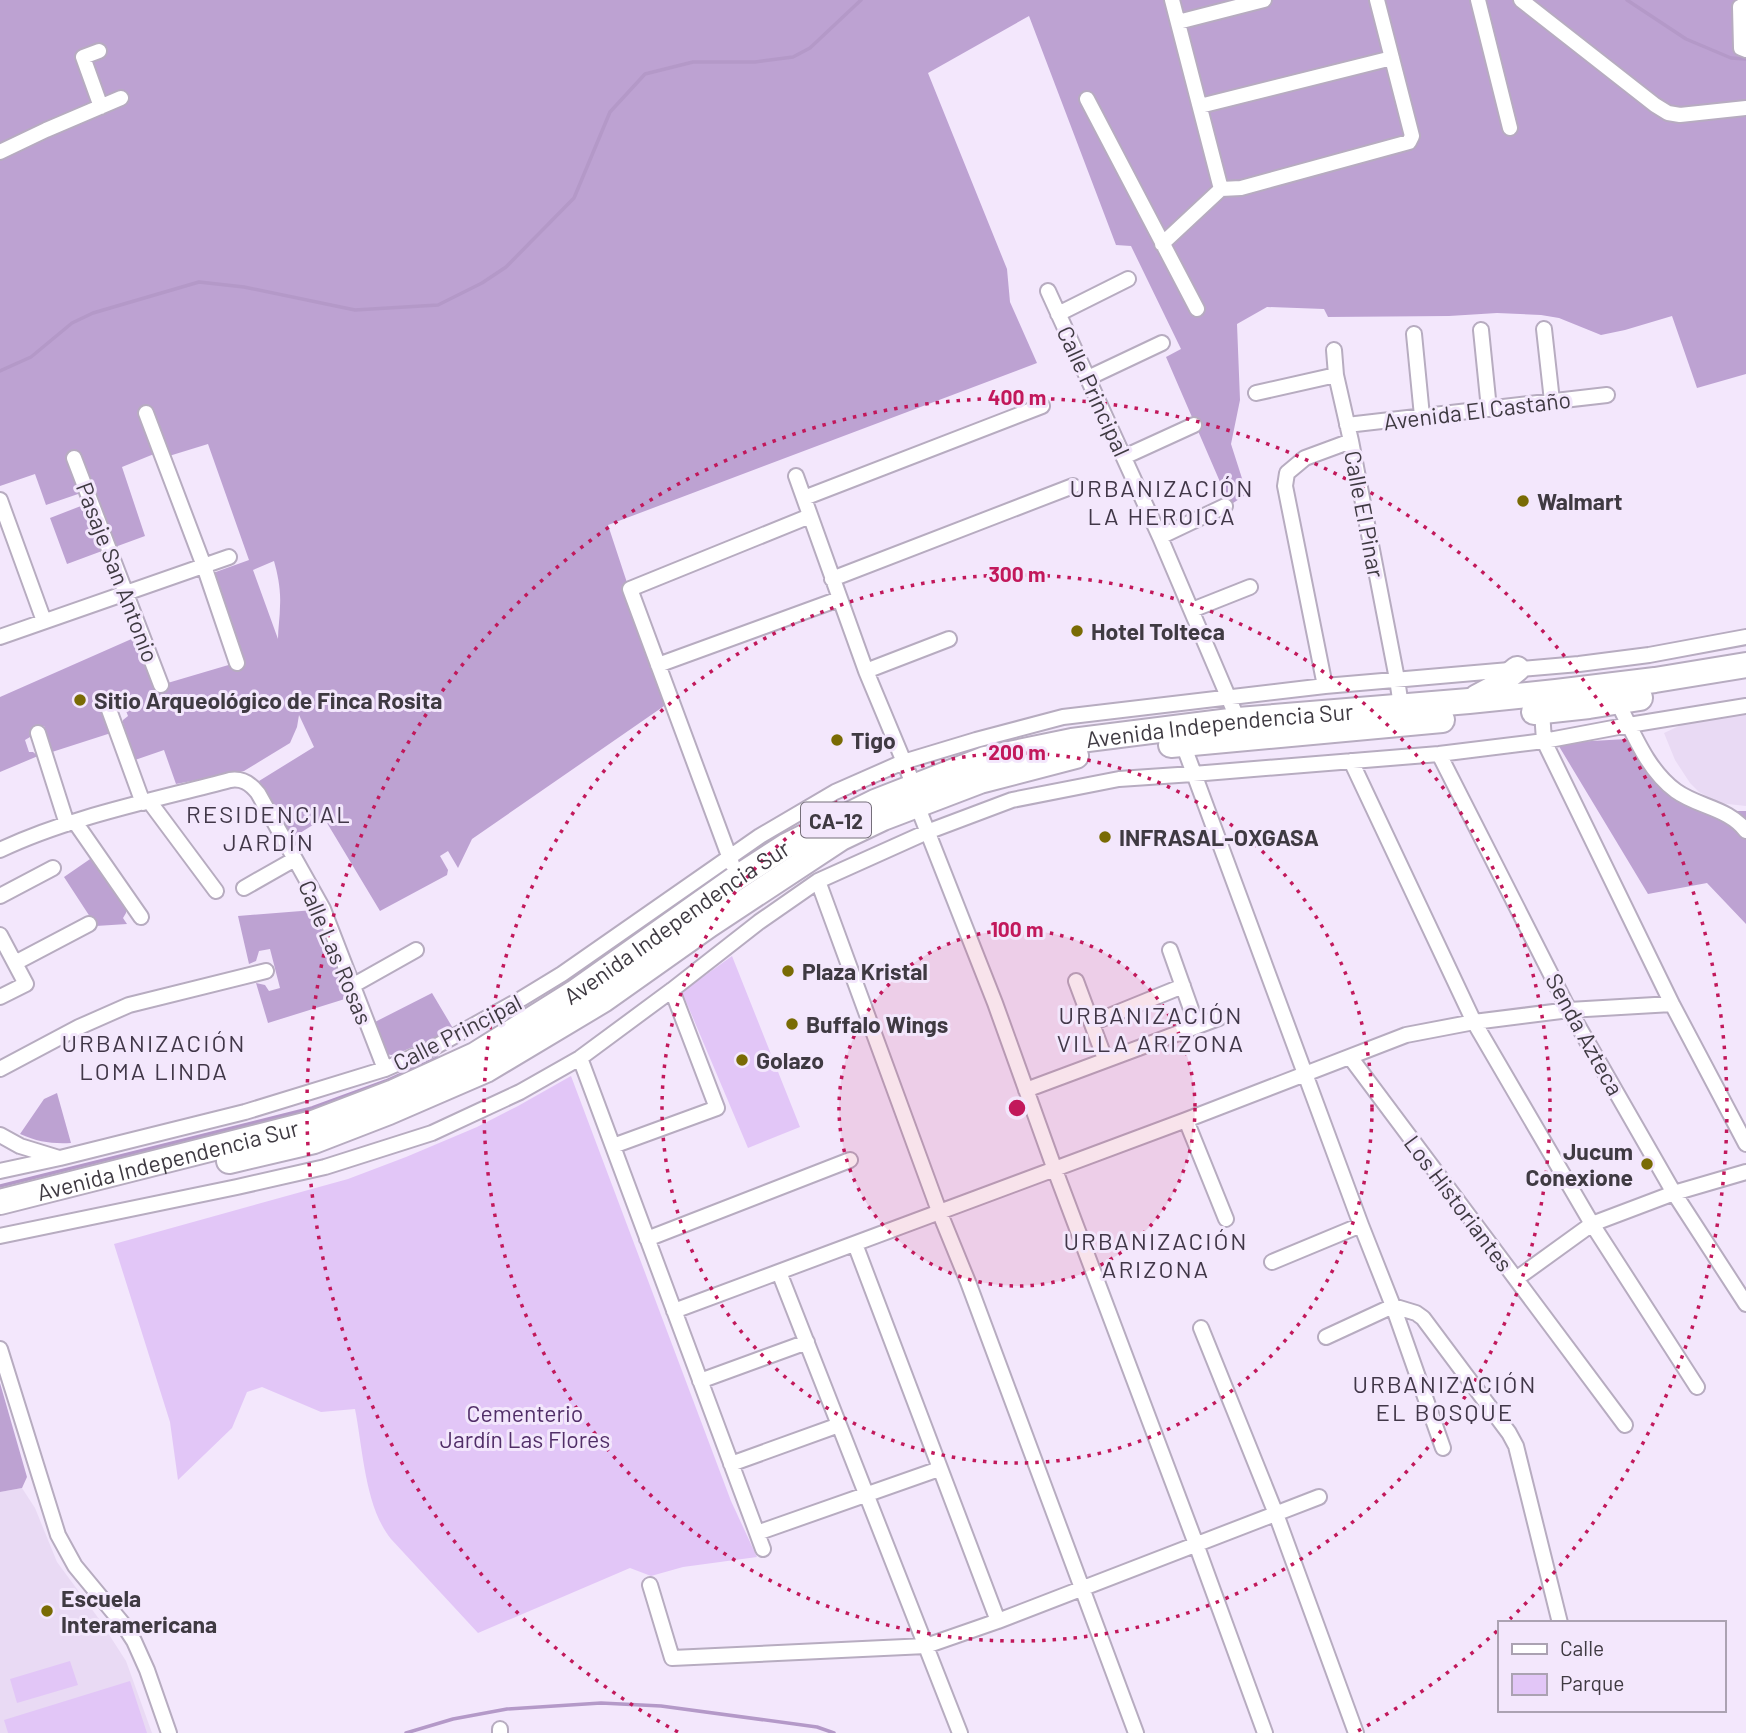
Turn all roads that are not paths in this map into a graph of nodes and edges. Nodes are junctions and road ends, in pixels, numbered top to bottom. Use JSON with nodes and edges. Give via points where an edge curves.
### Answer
{"nodes":[{"id":1,"x":1172,"y":0,"type":"edge"},
{"id":2,"x":1264,"y":0,"type":"edge"},
{"id":3,"x":1377,"y":0,"type":"edge"},
{"id":4,"x":1478,"y":0,"type":"edge"},
{"id":5,"x":1521,"y":0,"type":"edge"},
{"id":6,"x":1746,"y":4,"type":"edge"},
{"id":7,"x":1178,"y":22,"type":"junction"},
{"id":8,"x":1746,"y":50,"type":"edge"},
{"id":9,"x":99,"y":51,"type":"dead end"},
{"id":10,"x":1392,"y":58,"type":"junction"},
{"id":11,"x":121,"y":99,"type":"dead end"},
{"id":12,"x":1087,"y":99,"type":"dead end"},
{"id":13,"x":1200,"y":106,"type":"junction"},
{"id":14,"x":101,"y":107,"type":"junction"},
{"id":15,"x":1746,"y":108,"type":"edge"},
{"id":16,"x":1510,"y":128,"type":"dead end"},
{"id":17,"x":0,"y":152,"type":"edge"},
{"id":18,"x":1221,"y":189,"type":"junction"},
{"id":19,"x":1162,"y":244,"type":"junction"},
{"id":20,"x":1128,"y":279,"type":"dead end"},
{"id":21,"x":1048,"y":291,"type":"dead end"},
{"id":22,"x":1197,"y":309,"type":"dead end"},
{"id":23,"x":1058,"y":314,"type":"junction"},
{"id":24,"x":1545,"y":329,"type":"dead end"},
{"id":25,"x":1481,"y":330,"type":"dead end"},
{"id":26,"x":1414,"y":334,"type":"dead end"},
{"id":27,"x":1161,"y":342,"type":"dead end"},
{"id":28,"x":1334,"y":350,"type":"dead end"},
{"id":29,"x":1336,"y":375,"type":"junction"},
{"id":30,"x":1088,"y":378,"type":"junction"},
{"id":31,"x":1256,"y":393,"type":"dead end"},
{"id":32,"x":1607,"y":395,"type":"dead end"},
{"id":33,"x":1552,"y":401,"type":"junction"},
{"id":34,"x":1042,"y":406,"type":"dead end"},
{"id":35,"x":1489,"y":409,"type":"junction"},
{"id":36,"x":146,"y":413,"type":"dead end"},
{"id":37,"x":1422,"y":416,"type":"junction"},
{"id":38,"x":1194,"y":425,"type":"dead end"},
{"id":39,"x":1347,"y":425,"type":"junction"},
{"id":40,"x":1351,"y":441,"type":"junction"},
{"id":41,"x":1124,"y":457,"type":"junction"},
{"id":42,"x":74,"y":458,"type":"dead end"},
{"id":43,"x":796,"y":476,"type":"dead end"},
{"id":44,"x":1073,"y":486,"type":"dead end"},
{"id":45,"x":804,"y":498,"type":"junction"},
{"id":46,"x":0,"y":500,"type":"edge"},
{"id":47,"x":1225,"y":506,"type":"dead end"},
{"id":48,"x":810,"y":516,"type":"junction"},
{"id":49,"x":1160,"y":537,"type":"junction"},
{"id":50,"x":229,"y":557,"type":"dead end"},
{"id":51,"x":204,"y":566,"type":"junction"},
{"id":52,"x":832,"y":579,"type":"junction"},
{"id":53,"x":1250,"y":587,"type":"dead end"},
{"id":54,"x":126,"y":594,"type":"junction"},
{"id":55,"x":839,"y":599,"type":"junction"},
{"id":56,"x":1192,"y":611,"type":"junction"},
{"id":57,"x":44,"y":621,"type":"junction"},
{"id":58,"x":0,"y":637,"type":"edge"},
{"id":59,"x":1746,"y":637,"type":"edge"},
{"id":60,"x":949,"y":639,"type":"dead end"},
{"id":61,"x":237,"y":663,"type":"dead end"},
{"id":62,"x":658,"y":665,"type":"junction"},
{"id":63,"x":1746,"y":665,"type":"edge"},
{"id":64,"x":1517,"y":669,"type":"junction"},
{"id":65,"x":866,"y":671,"type":"junction"},
{"id":66,"x":1397,"y":679,"type":"junction"},
{"id":67,"x":1746,"y":681,"type":"edge"},
{"id":68,"x":161,"y":685,"type":"dead end"},
{"id":69,"x":1325,"y":685,"type":"junction"},
{"id":70,"x":1230,"y":700,"type":"junction"},
{"id":71,"x":1469,"y":701,"type":"junction"},
{"id":72,"x":1617,"y":701,"type":"junction"},
{"id":73,"x":1401,"y":706,"type":"junction"},
{"id":74,"x":1746,"y":706,"type":"edge"},
{"id":75,"x":108,"y":707,"type":"dead end"},
{"id":76,"x":1542,"y":711,"type":"junction"},
{"id":77,"x":1629,"y":725,"type":"junction"},
{"id":78,"x":38,"y":733,"type":"dead end"},
{"id":79,"x":1544,"y":741,"type":"junction"},
{"id":80,"x":1183,"y":744,"type":"junction"},
{"id":81,"x":1439,"y":754,"type":"junction"},
{"id":82,"x":1351,"y":761,"type":"junction"},
{"id":83,"x":903,"y":762,"type":"junction"},
{"id":84,"x":1193,"y":775,"type":"junction"},
{"id":85,"x":915,"y":796,"type":"junction"},
{"id":86,"x":146,"y":802,"type":"junction"},
{"id":87,"x":71,"y":823,"type":"junction"},
{"id":88,"x":1746,"y":831,"type":"edge"},
{"id":89,"x":927,"y":832,"type":"junction"},
{"id":90,"x":0,"y":850,"type":"edge"},
{"id":91,"x":295,"y":859,"type":"junction"},
{"id":92,"x":733,"y":867,"type":"junction"},
{"id":93,"x":53,"y":868,"type":"dead end"},
{"id":94,"x":818,"y":881,"type":"junction"},
{"id":95,"x":244,"y":888,"type":"dead end"},
{"id":96,"x":216,"y":891,"type":"dead end"},
{"id":97,"x":0,"y":896,"type":"edge"},
{"id":98,"x":141,"y":917,"type":"dead end"},
{"id":99,"x":89,"y":924,"type":"dead end"},
{"id":100,"x":0,"y":935,"type":"edge"},
{"id":101,"x":416,"y":950,"type":"dead end"},
{"id":102,"x":1170,"y":950,"type":"dead end"},
{"id":103,"x":15,"y":963,"type":"junction"},
{"id":104,"x":266,"y":971,"type":"dead end"},
{"id":105,"x":1076,"y":981,"type":"dead end"},
{"id":106,"x":568,"y":984,"type":"junction"},
{"id":107,"x":352,"y":986,"type":"junction"},
{"id":108,"x":1183,"y":986,"type":"junction"},
{"id":109,"x":672,"y":990,"type":"junction"},
{"id":110,"x":0,"y":997,"type":"edge"},
{"id":111,"x":1672,"y":1004,"type":"junction"},
{"id":112,"x":1569,"y":1010,"type":"junction"},
{"id":113,"x":1219,"y":1018,"type":"dead end"},
{"id":114,"x":1474,"y":1022,"type":"junction"},
{"id":115,"x":1092,"y":1023,"type":"junction"},
{"id":116,"x":1197,"y":1026,"type":"junction"},
{"id":117,"x":1350,"y":1057,"type":"junction"},
{"id":118,"x":580,"y":1058,"type":"junction"},
{"id":119,"x":1105,"y":1059,"type":"junction"},
{"id":120,"x":0,"y":1069,"type":"edge"},
{"id":121,"x":385,"y":1069,"type":"junction"},
{"id":122,"x":1305,"y":1074,"type":"junction"},
{"id":123,"x":1026,"y":1090,"type":"junction"},
{"id":124,"x":1186,"y":1121,"type":"junction"},
{"id":125,"x":0,"y":1135,"type":"edge"},
{"id":126,"x":1746,"y":1144,"type":"edge"},
{"id":127,"x":612,"y":1146,"type":"junction"},
{"id":128,"x":60,"y":1158,"type":"junction"},
{"id":129,"x":850,"y":1160,"type":"dead end"},
{"id":130,"x":1055,"y":1170,"type":"junction"},
{"id":131,"x":0,"y":1171,"type":"edge"},
{"id":132,"x":1746,"y":1172,"type":"edge"},
{"id":133,"x":1674,"y":1193,"type":"junction"},
{"id":134,"x":0,"y":1202,"type":"edge"},
{"id":135,"x":939,"y":1211,"type":"junction"},
{"id":136,"x":0,"y":1214,"type":"edge"},
{"id":137,"x":1226,"y":1219,"type":"dead end"},
{"id":138,"x":1592,"y":1224,"type":"junction"},
{"id":139,"x":1361,"y":1225,"type":"junction"},
{"id":140,"x":0,"y":1236,"type":"edge"},
{"id":141,"x":647,"y":1239,"type":"junction"},
{"id":142,"x":855,"y":1244,"type":"junction"},
{"id":143,"x":1272,"y":1262,"type":"dead end"},
{"id":144,"x":779,"y":1272,"type":"junction"},
{"id":145,"x":1516,"y":1279,"type":"junction"},
{"id":146,"x":1746,"y":1304,"type":"edge"},
{"id":147,"x":1393,"y":1306,"type":"junction"},
{"id":148,"x":674,"y":1311,"type":"junction"},
{"id":149,"x":1201,"y":1328,"type":"dead end"},
{"id":150,"x":1326,"y":1337,"type":"dead end"},
{"id":151,"x":807,"y":1342,"type":"junction"},
{"id":152,"x":0,"y":1349,"type":"edge"},
{"id":153,"x":700,"y":1381,"type":"junction"},
{"id":154,"x":1697,"y":1387,"type":"dead end"},
{"id":155,"x":839,"y":1425,"type":"junction"},
{"id":156,"x":1625,"y":1425,"type":"dead end"},
{"id":157,"x":1443,"y":1448,"type":"dead end"},
{"id":158,"x":731,"y":1464,"type":"junction"},
{"id":159,"x":939,"y":1469,"type":"junction"},
{"id":160,"x":866,"y":1494,"type":"junction"},
{"id":161,"x":1319,"y":1497,"type":"dead end"},
{"id":162,"x":1276,"y":1514,"type":"junction"},
{"id":163,"x":757,"y":1533,"type":"junction"},
{"id":164,"x":1196,"y":1544,"type":"junction"},
{"id":165,"x":763,"y":1549,"type":"dead end"},
{"id":166,"x":650,"y":1586,"type":"dead end"},
{"id":167,"x":1083,"y":1587,"type":"junction"},
{"id":168,"x":998,"y":1621,"type":"junction"},
{"id":169,"x":1560,"y":1621,"type":"edge"},
{"id":170,"x":926,"y":1646,"type":"junction"},
{"id":171,"x":169,"y":1733,"type":"edge"},
{"id":172,"x":960,"y":1733,"type":"edge"},
{"id":173,"x":1136,"y":1733,"type":"edge"},
{"id":174,"x":1265,"y":1733,"type":"edge"},
{"id":175,"x":1356,"y":1733,"type":"edge"}],
"edges":[{"from":1,"to":7,"type":"street"},
{"from":2,"to":7,"type":"street"},
{"from":3,"to":10,"type":"street"},
{"from":4,"to":16,"type":"street"},
{"from":5,"to":15,"type":"street","via":[[1668,113],[1679,116]]},
{"from":6,"to":8,"type":"street","via":[[1740,7],[1741,48]]},
{"from":7,"to":13,"type":"street"},
{"from":9,"to":14,"type":"street","via":[[83,57]]},
{"from":10,"to":13,"type":"street"},
{"from":10,"to":18,"type":"street","via":[[1412,136],[1409,142],[1241,188]]},
{"from":11,"to":14,"type":"street"},
{"from":12,"to":19,"type":"street"},
{"from":13,"to":18,"type":"street"},
{"from":14,"to":17,"type":"street"},
{"from":18,"to":19,"type":"street"},
{"from":19,"to":22,"type":"street"},
{"from":20,"to":23,"type":"street"},
{"from":21,"to":23,"type":"street","name":"Calle Principal"},
{"from":23,"to":30,"type":"street","name":"Calle Principal"},
{"from":24,"to":33,"type":"street"},
{"from":25,"to":35,"type":"street"},
{"from":26,"to":37,"type":"street"},
{"from":27,"to":30,"type":"street"},
{"from":28,"to":29,"type":"street","name":"Calle El Pinar"},
{"from":29,"to":31,"type":"street"},
{"from":29,"to":39,"type":"street","name":"Calle El Pinar"},
{"from":30,"to":41,"type":"street","name":"Calle Principal"},
{"from":32,"to":33,"type":"street","name":"Avenida El Castaño"},
{"from":33,"to":35,"type":"street","name":"Avenida El Castaño"},
{"from":34,"to":45,"type":"street"},
{"from":35,"to":37,"type":"street","name":"Avenida El Castaño"},
{"from":36,"to":51,"type":"street"},
{"from":37,"to":39,"type":"street","name":"Avenida El Castaño"},
{"from":38,"to":41,"type":"street"},
{"from":39,"to":40,"type":"street","name":"Calle El Pinar"},
{"from":40,"to":66,"type":"street","name":"Calle El Pinar"},
{"from":40,"to":69,"type":"street","via":[[1305,458],[1287,473]]},
{"from":41,"to":49,"type":"street","name":"Calle Principal"},
{"from":42,"to":54,"type":"street","name":"Pasaje San Antonio"},
{"from":43,"to":45,"type":"street"},
{"from":44,"to":52,"type":"street"},
{"from":45,"to":48,"type":"street"},
{"from":46,"to":57,"type":"street"},
{"from":47,"to":49,"type":"street"},
{"from":48,"to":52,"type":"street"},
{"from":48,"to":62,"type":"street","via":[[630,589]]},
{"from":49,"to":56,"type":"street","name":"Calle Principal"},
{"from":50,"to":51,"type":"street"},
{"from":51,"to":54,"type":"street"},
{"from":51,"to":61,"type":"street"},
{"from":52,"to":55,"type":"street"},
{"from":53,"to":56,"type":"street"},
{"from":54,"to":57,"type":"street"},
{"from":54,"to":68,"type":"street","name":"Pasaje San Antonio"},
{"from":55,"to":62,"type":"street"},
{"from":55,"to":65,"type":"street"},
{"from":56,"to":70,"type":"street","name":"Calle Principal"},
{"from":57,"to":58,"type":"street"},
{"from":59,"to":64,"type":"street","via":[[1649,655]]},
{"from":60,"to":65,"type":"street"},
{"from":62,"to":92,"type":"street"},
{"from":63,"to":71,"type":"highway","name":"Avenida Independencia Sur","number":"CA-12"},
{"from":64,"to":66,"type":"street"},
{"from":64,"to":71,"type":"highway"},
{"from":65,"to":83,"type":"street"},
{"from":66,"to":69,"type":"street"},
{"from":66,"to":73,"type":"street","name":"Calle El Pinar"},
{"from":67,"to":72,"type":"highway","name":"Avenida Independencia Sur","number":"CA-12"},
{"from":69,"to":70,"type":"street"},
{"from":70,"to":73,"type":"highway","name":"Avenida Independencia Sur","number":"CA-12"},
{"from":70,"to":83,"type":"street","via":[[1063,718]]},
{"from":70,"to":85,"type":"highway","name":"Avenida Independencia Sur","number":"CA-12","via":[[985,758]]},
{"from":71,"to":73,"type":"highway","name":"Avenida Independencia Sur","number":"CA-12"},
{"from":72,"to":76,"type":"highway","name":"Avenida Independencia Sur","number":"CA-12"},
{"from":72,"to":77,"type":"street"},
{"from":74,"to":77,"type":"street"},
{"from":75,"to":86,"type":"street"},
{"from":76,"to":79,"type":"street"},
{"from":76,"to":80,"type":"highway","name":"Avenida Independencia Sur","number":"CA-12"},
{"from":77,"to":79,"type":"street"},
{"from":77,"to":88,"type":"street","via":[[1644,754],[1676,791],[1731,817]]},
{"from":78,"to":87,"type":"street"},
{"from":79,"to":81,"type":"street"},
{"from":79,"to":111,"type":"street"},
{"from":80,"to":84,"type":"street"},
{"from":80,"to":85,"type":"highway","name":"Avenida Independencia Sur","number":"CA-12","via":[[1074,756]]},
{"from":81,"to":82,"type":"street"},
{"from":81,"to":112,"type":"street","name":"Senda Azteca"},
{"from":82,"to":84,"type":"street"},
{"from":82,"to":114,"type":"street"},
{"from":83,"to":85,"type":"street"},
{"from":83,"to":92,"type":"street","via":[[835,792],[760,836]]},
{"from":84,"to":89,"type":"street","via":[[1119,779],[1012,800]]},
{"from":84,"to":122,"type":"street"},
{"from":85,"to":89,"type":"street"},
{"from":85,"to":92,"type":"highway","name":"Avenida Independencia Sur","number":"CA-12","via":[[875,802]]},
{"from":85,"to":136,"type":"highway","name":"Avenida Independencia Sur","number":"CA-12","via":[[841,838],[603,1000],[496,1064],[431,1095],[314,1141]]},
{"from":86,"to":87,"type":"street"},
{"from":86,"to":91,"type":"street","name":"Calle Las Rosas","via":[[237,779],[258,793]]},
{"from":86,"to":96,"type":"street"},
{"from":87,"to":90,"type":"street"},
{"from":87,"to":98,"type":"street"},
{"from":89,"to":94,"type":"street"},
{"from":89,"to":123,"type":"street"},
{"from":91,"to":95,"type":"street"},
{"from":91,"to":107,"type":"street","name":"Calle Las Rosas","via":[[323,909]]},
{"from":92,"to":106,"type":"highway","name":"Avenida Independencia Sur","number":"CA-12"},
{"from":93,"to":97,"type":"street"},
{"from":94,"to":109,"type":"street"},
{"from":94,"to":135,"type":"street"},
{"from":99,"to":103,"type":"street"},
{"from":100,"to":103,"type":"street"},
{"from":101,"to":107,"type":"street"},
{"from":102,"to":108,"type":"street"},
{"from":103,"to":110,"type":"street","via":[[26,984]]},
{"from":104,"to":120,"type":"street","via":[[129,1005]]},
{"from":105,"to":115,"type":"street"},
{"from":106,"to":121,"type":"street","name":"Calle Principal","via":[[521,999]]},
{"from":106,"to":134,"type":"highway","name":"Avenida Independencia Sur","number":"CA-12","via":[[475,1055],[394,1091],[313,1122]]},
{"from":107,"to":121,"type":"street","name":"Calle Las Rosas"},
{"from":108,"to":115,"type":"street"},
{"from":108,"to":116,"type":"street"},
{"from":109,"to":118,"type":"street"},
{"from":109,"to":127,"type":"street","via":[[717,1108]]},
{"from":111,"to":112,"type":"street"},
{"from":111,"to":126,"type":"street"},
{"from":112,"to":114,"type":"street"},
{"from":112,"to":133,"type":"street","name":"Senda Azteca"},
{"from":113,"to":116,"type":"street"},
{"from":114,"to":117,"type":"street","via":[[1406,1035]]},
{"from":114,"to":138,"type":"street"},
{"from":115,"to":119,"type":"street"},
{"from":116,"to":119,"type":"street"},
{"from":117,"to":122,"type":"street"},
{"from":117,"to":145,"type":"street","name":"Los Historiantes"},
{"from":118,"to":127,"type":"street"},
{"from":118,"to":140,"type":"street","via":[[432,1133],[326,1167]]},
{"from":119,"to":123,"type":"street"},
{"from":121,"to":128,"type":"street","name":"Calle Principal","via":[[245,1112]]},
{"from":122,"to":124,"type":"street"},
{"from":122,"to":139,"type":"street"},
{"from":123,"to":130,"type":"street"},
{"from":124,"to":130,"type":"street"},
{"from":124,"to":137,"type":"street"},
{"from":125,"to":128,"type":"street"},
{"from":127,"to":141,"type":"street"},
{"from":128,"to":131,"type":"street","name":"Calle Principal"},
{"from":129,"to":141,"type":"street"},
{"from":130,"to":135,"type":"street"},
{"from":130,"to":164,"type":"street"},
{"from":132,"to":133,"type":"street","name":"Los Historiantes"},
{"from":133,"to":138,"type":"street","name":"Los Historiantes"},
{"from":133,"to":146,"type":"street","name":"Senda Azteca"},
{"from":135,"to":142,"type":"street"},
{"from":135,"to":167,"type":"street"},
{"from":138,"to":145,"type":"street","name":"Los Historiantes"},
{"from":138,"to":154,"type":"street"},
{"from":139,"to":143,"type":"street"},
{"from":139,"to":147,"type":"street"},
{"from":141,"to":148,"type":"street"},
{"from":142,"to":144,"type":"street"},
{"from":142,"to":159,"type":"street"},
{"from":144,"to":148,"type":"street"},
{"from":144,"to":151,"type":"street"},
{"from":145,"to":156,"type":"street"},
{"from":147,"to":150,"type":"street"},
{"from":147,"to":157,"type":"street"},
{"from":147,"to":169,"type":"street","via":[[1423,1318],[1509,1433]]},
{"from":148,"to":153,"type":"street"},
{"from":149,"to":162,"type":"street"},
{"from":151,"to":153,"type":"street"},
{"from":151,"to":155,"type":"street"},
{"from":152,"to":171,"type":"street","via":[[58,1535],[75,1566],[134,1641]]},
{"from":153,"to":158,"type":"street"},
{"from":155,"to":158,"type":"street"},
{"from":155,"to":160,"type":"street"},
{"from":158,"to":163,"type":"street"},
{"from":159,"to":160,"type":"street"},
{"from":159,"to":168,"type":"street"},
{"from":160,"to":163,"type":"street"},
{"from":160,"to":170,"type":"street"},
{"from":161,"to":162,"type":"street"},
{"from":162,"to":164,"type":"street"},
{"from":162,"to":175,"type":"street"},
{"from":163,"to":165,"type":"street"},
{"from":164,"to":167,"type":"street"},
{"from":164,"to":174,"type":"street"},
{"from":166,"to":170,"type":"street","via":[[672,1658]]},
{"from":167,"to":168,"type":"street"},
{"from":167,"to":173,"type":"street"},
{"from":168,"to":170,"type":"street"},
{"from":170,"to":172,"type":"street"}]}
